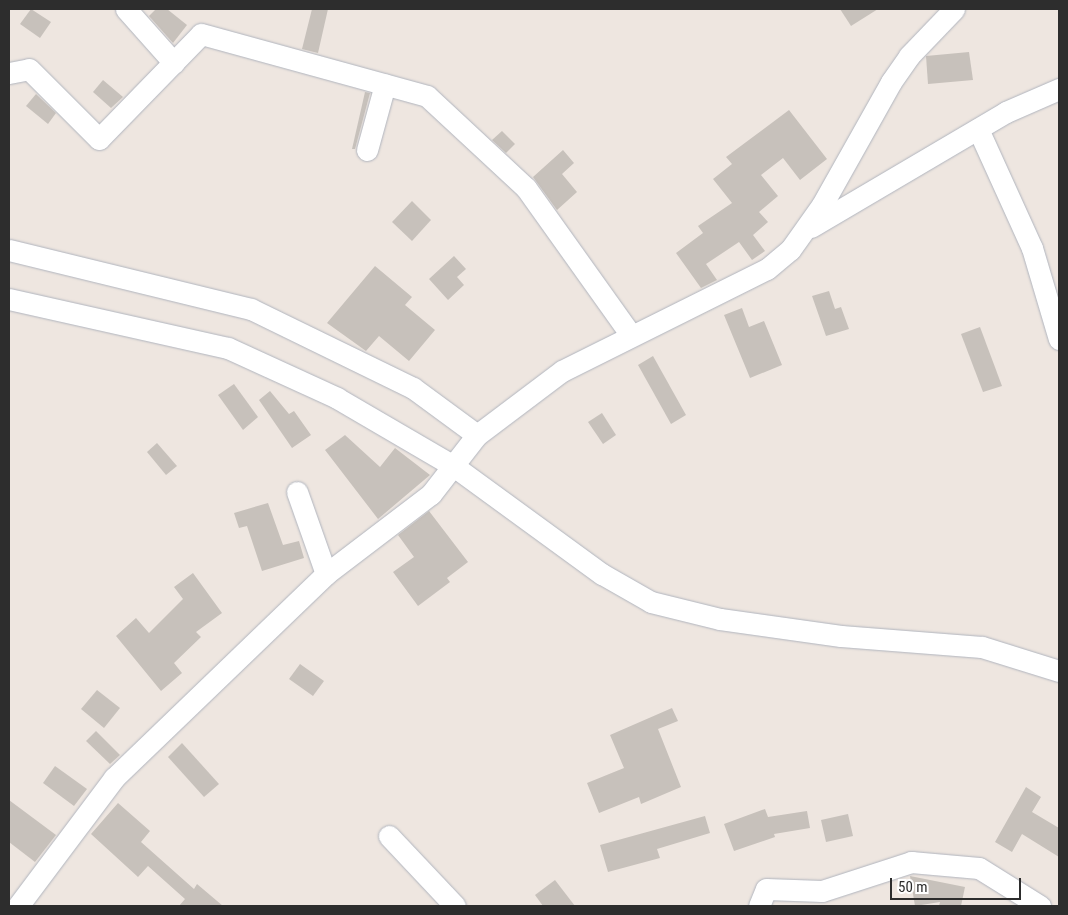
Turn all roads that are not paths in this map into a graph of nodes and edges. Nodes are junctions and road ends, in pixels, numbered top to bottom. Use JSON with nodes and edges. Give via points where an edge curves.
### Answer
{"nodes":[{"id":1,"x":126,"y":9,"type":"edge"},
{"id":2,"x":954,"y":9,"type":"edge"},
{"id":3,"x":174,"y":63,"type":"junction"},
{"id":4,"x":9,"y":73,"type":"edge"},
{"id":5,"x":385,"y":84,"type":"junction"},
{"id":6,"x":1059,"y":90,"type":"edge"},
{"id":7,"x":978,"y":129,"type":"junction"},
{"id":8,"x":367,"y":150,"type":"dead end"},
{"id":9,"x":805,"y":230,"type":"junction"},
{"id":10,"x":9,"y":250,"type":"edge"},
{"id":11,"x":9,"y":300,"type":"edge"},
{"id":12,"x":631,"y":335,"type":"junction"},
{"id":13,"x":1059,"y":339,"type":"edge"},
{"id":14,"x":466,"y":451,"type":"junction"},
{"id":15,"x":297,"y":492,"type":"dead end"},
{"id":16,"x":326,"y":574,"type":"junction"},
{"id":17,"x":1059,"y":671,"type":"edge"},
{"id":18,"x":389,"y":836,"type":"dead end"},
{"id":19,"x":23,"y":899,"type":"edge"},
{"id":20,"x":456,"y":906,"type":"edge"},
{"id":21,"x":757,"y":906,"type":"edge"},
{"id":22,"x":1040,"y":906,"type":"edge"}],
"edges":[{"from":1,"to":3,"type":"street"},
{"from":2,"to":9,"type":"street","via":[[909,56],[891,82]]},
{"from":3,"to":4,"type":"street","via":[[99,139],[29,69]]},
{"from":3,"to":5,"type":"street","via":[[202,34]]},
{"from":5,"to":8,"type":"street"},
{"from":5,"to":12,"type":"street","via":[[427,96],[526,188]]},
{"from":6,"to":7,"type":"street"},
{"from":7,"to":9,"type":"street"},
{"from":7,"to":13,"type":"street","via":[[1032,248]]},
{"from":9,"to":12,"type":"street","via":[[790,250],[767,269]]},
{"from":10,"to":14,"type":"street","via":[[251,309],[413,388]]},
{"from":11,"to":14,"type":"street","via":[[228,348],[337,398]]},
{"from":12,"to":14,"type":"street","via":[[542,383]]},
{"from":14,"to":16,"type":"street","via":[[431,494]]},
{"from":14,"to":17,"type":"street","via":[[602,574],[651,602],[720,619],[831,634],[982,647]]},
{"from":15,"to":16,"type":"street"},
{"from":16,"to":19,"type":"street","via":[[114,778]]},
{"from":18,"to":20,"type":"street"},
{"from":21,"to":22,"type":"street","via":[[766,889],[822,891],[912,862],[979,868]]}]}
